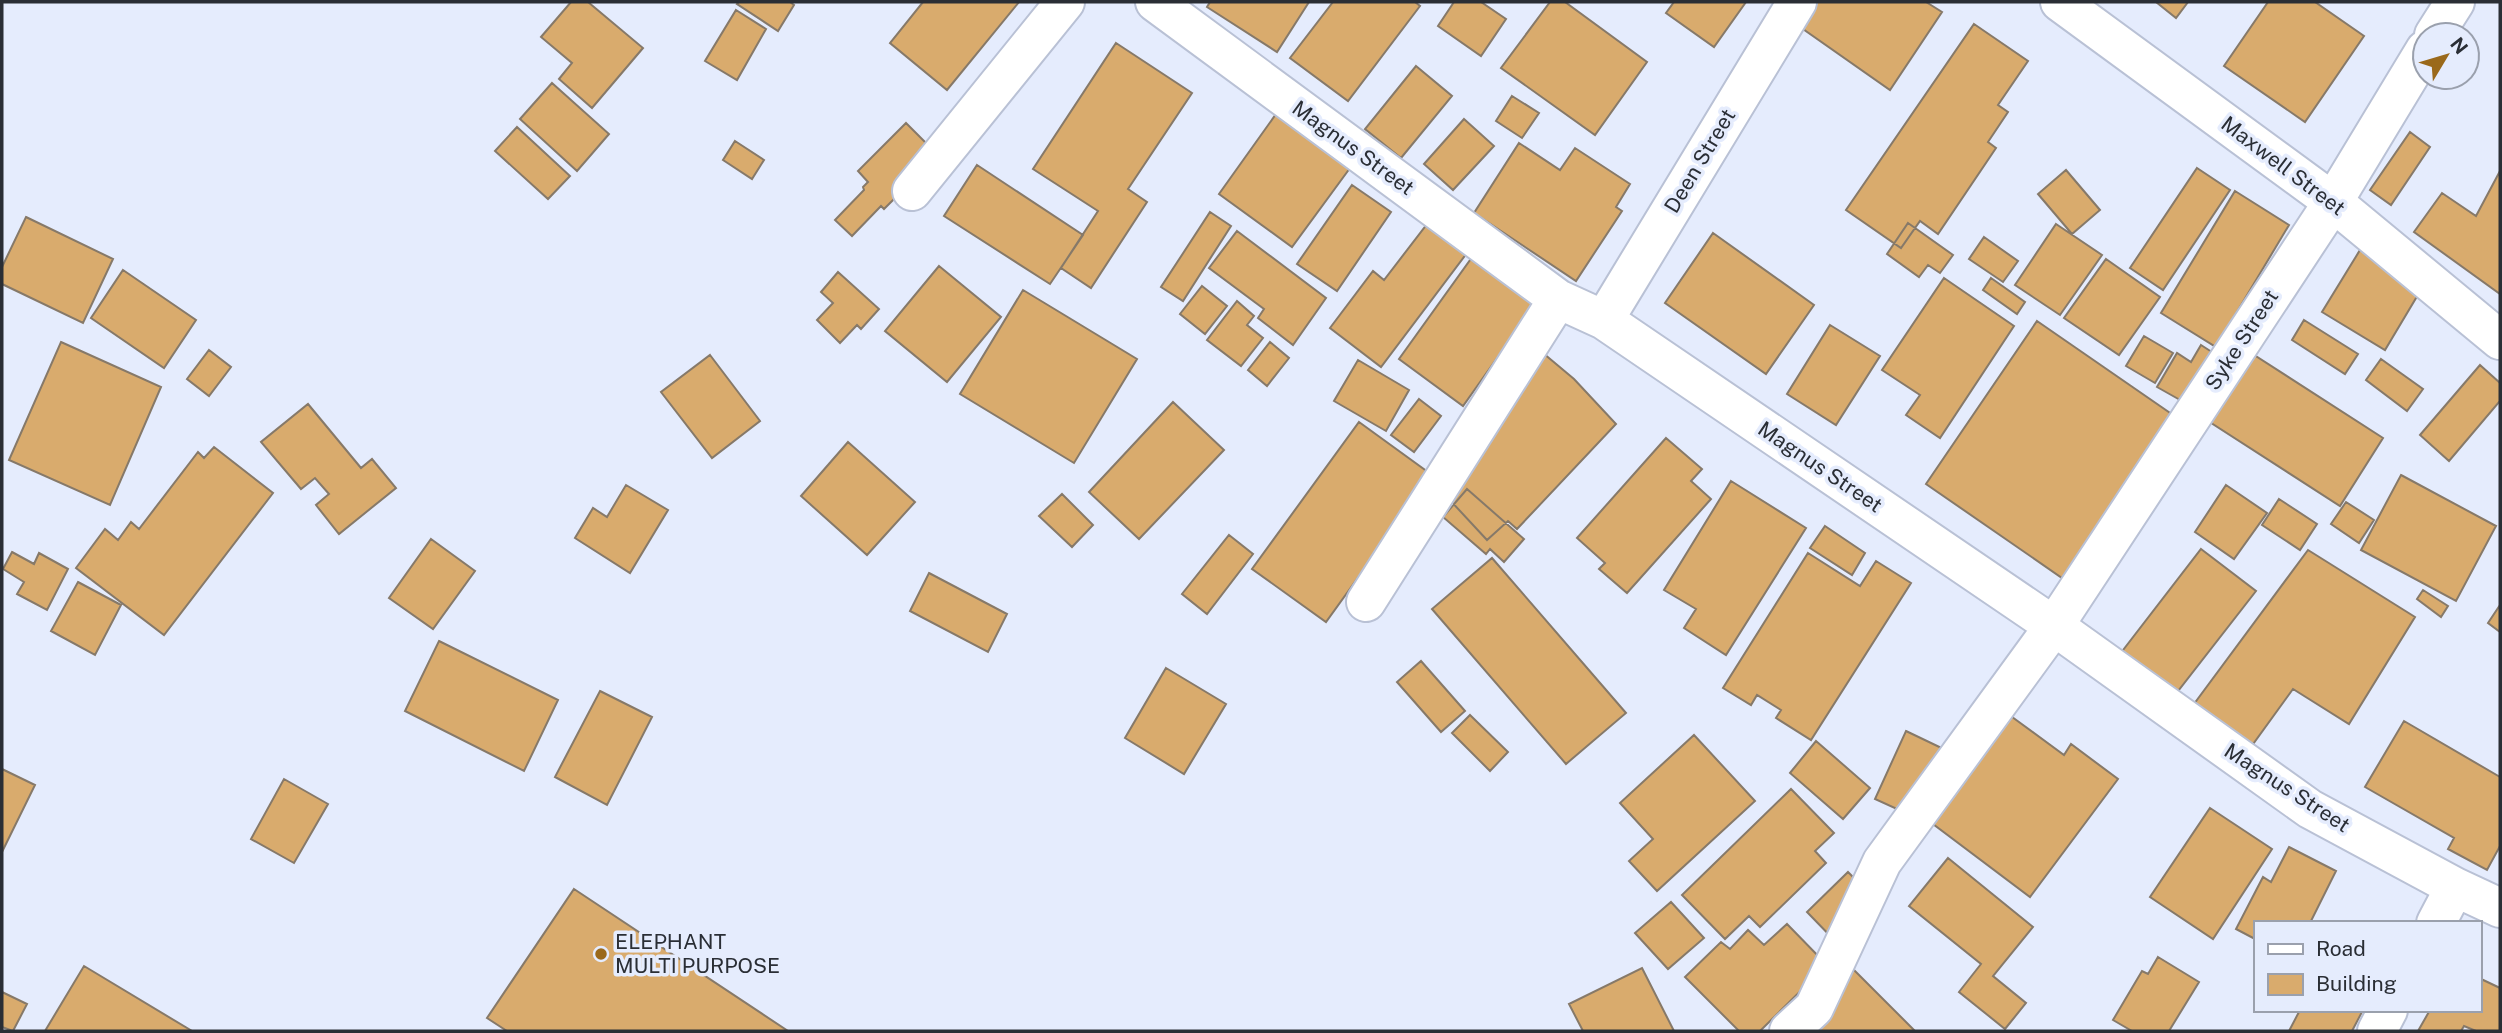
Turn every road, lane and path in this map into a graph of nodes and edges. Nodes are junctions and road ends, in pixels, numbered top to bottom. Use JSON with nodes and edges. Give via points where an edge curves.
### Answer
{"nodes":[{"id":1,"x":1065,"y":2,"type":"edge"},
{"id":2,"x":1155,"y":2,"type":"edge"},
{"id":3,"x":1797,"y":2,"type":"edge"},
{"id":4,"x":2060,"y":2,"type":"edge"},
{"id":5,"x":2455,"y":2,"type":"edge"},
{"id":6,"x":2443,"y":21,"type":"edge"},
{"id":7,"x":2411,"y":73,"type":"edge"},
{"id":8,"x":912,"y":191,"type":"dead end"},
{"id":9,"x":2333,"y":202,"type":"junction"},
{"id":10,"x":1558,"y":299,"type":"junction"},
{"id":11,"x":1604,"y":320,"type":"junction"},
{"id":12,"x":2500,"y":340,"type":"edge"},
{"id":13,"x":1366,"y":602,"type":"dead end"},
{"id":14,"x":2054,"y":626,"type":"junction"},
{"id":15,"x":2455,"y":887,"type":"junction"},
{"id":16,"x":2500,"y":908,"type":"edge"},
{"id":17,"x":2437,"y":921,"type":"edge"},
{"id":18,"x":2387,"y":1012,"type":"edge"},
{"id":19,"x":1814,"y":1024,"type":"edge"},
{"id":20,"x":2377,"y":1031,"type":"edge"}],
"edges":[{"from":1,"to":8,"type":"street"},
{"from":2,"to":10,"type":"street","name":"Magnus Street"},
{"from":3,"to":11,"type":"street","name":"Deen Street"},
{"from":4,"to":9,"type":"street","name":"Maxwell Street"},
{"from":5,"to":6,"type":"street"},
{"from":7,"to":9,"type":"street","name":"Syke Street"},
{"from":9,"to":12,"type":"street","name":"Maxwell Street"},
{"from":9,"to":14,"type":"street","name":"Syke Street"},
{"from":10,"to":11,"type":"street","name":"Magnus Street"},
{"from":10,"to":13,"type":"street"},
{"from":11,"to":14,"type":"street","name":"Magnus Street"},
{"from":14,"to":15,"type":"street","name":"Magnus Street","via":[[2310,809]]},
{"from":14,"to":19,"type":"street","name":"Syke Street","via":[[1882,862]]},
{"from":15,"to":16,"type":"street","name":"Magnus Street"},
{"from":15,"to":17,"type":"street"},
{"from":18,"to":20,"type":"street"}]}
